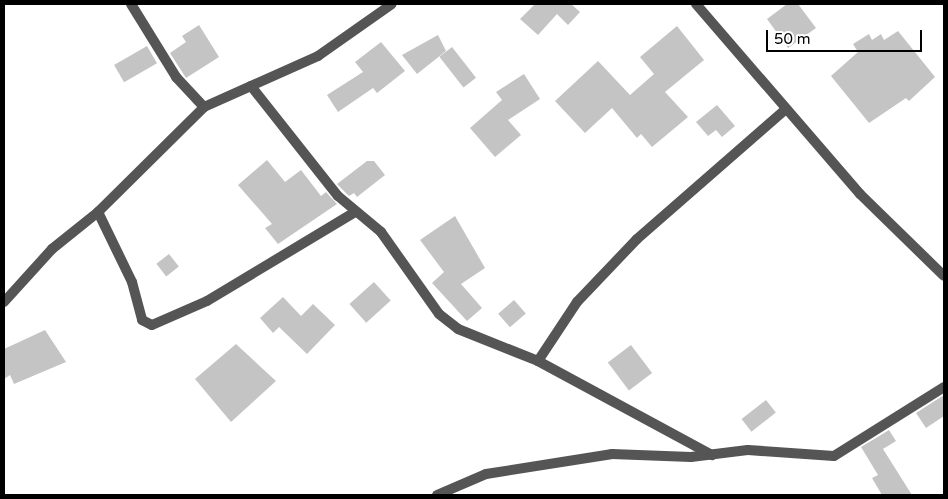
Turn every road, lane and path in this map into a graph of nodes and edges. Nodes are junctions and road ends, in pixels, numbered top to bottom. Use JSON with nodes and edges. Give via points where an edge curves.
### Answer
{"nodes":[{"id":1,"x":131,"y":4,"type":"edge"},
{"id":2,"x":392,"y":4,"type":"edge"},
{"id":3,"x":696,"y":4,"type":"edge"},
{"id":4,"x":251,"y":86,"type":"junction"},
{"id":5,"x":204,"y":107,"type":"junction"},
{"id":6,"x":786,"y":109,"type":"junction"},
{"id":7,"x":98,"y":212,"type":"junction"},
{"id":8,"x":355,"y":212,"type":"junction"},
{"id":9,"x":944,"y":276,"type":"edge"},
{"id":10,"x":4,"y":302,"type":"edge"},
{"id":11,"x":538,"y":361,"type":"junction"},
{"id":12,"x":944,"y":387,"type":"edge"},
{"id":13,"x":712,"y":455,"type":"junction"},
{"id":14,"x":437,"y":495,"type":"edge"}],
"edges":[{"from":1,"to":5,"type":"street","via":[[173,71]]},
{"from":2,"to":4,"type":"street","via":[[318,56]]},
{"from":3,"to":6,"type":"street","via":[[736,45]]},
{"from":4,"to":5,"type":"street"},
{"from":4,"to":8,"type":"street"},
{"from":5,"to":7,"type":"street"},
{"from":6,"to":9,"type":"street","via":[[860,194]]},
{"from":6,"to":11,"type":"street","via":[[637,238],[577,302]]},
{"from":7,"to":8,"type":"street","via":[[132,282],[142,320],[152,325],[207,301]]},
{"from":7,"to":10,"type":"street","via":[[52,249]]},
{"from":8,"to":11,"type":"street","via":[[381,232],[439,314],[458,329]]},
{"from":11,"to":13,"type":"street"},
{"from":12,"to":13,"type":"street","via":[[834,456],[748,450]]},
{"from":13,"to":14,"type":"street","via":[[612,454],[551,462],[486,474]]}]}
